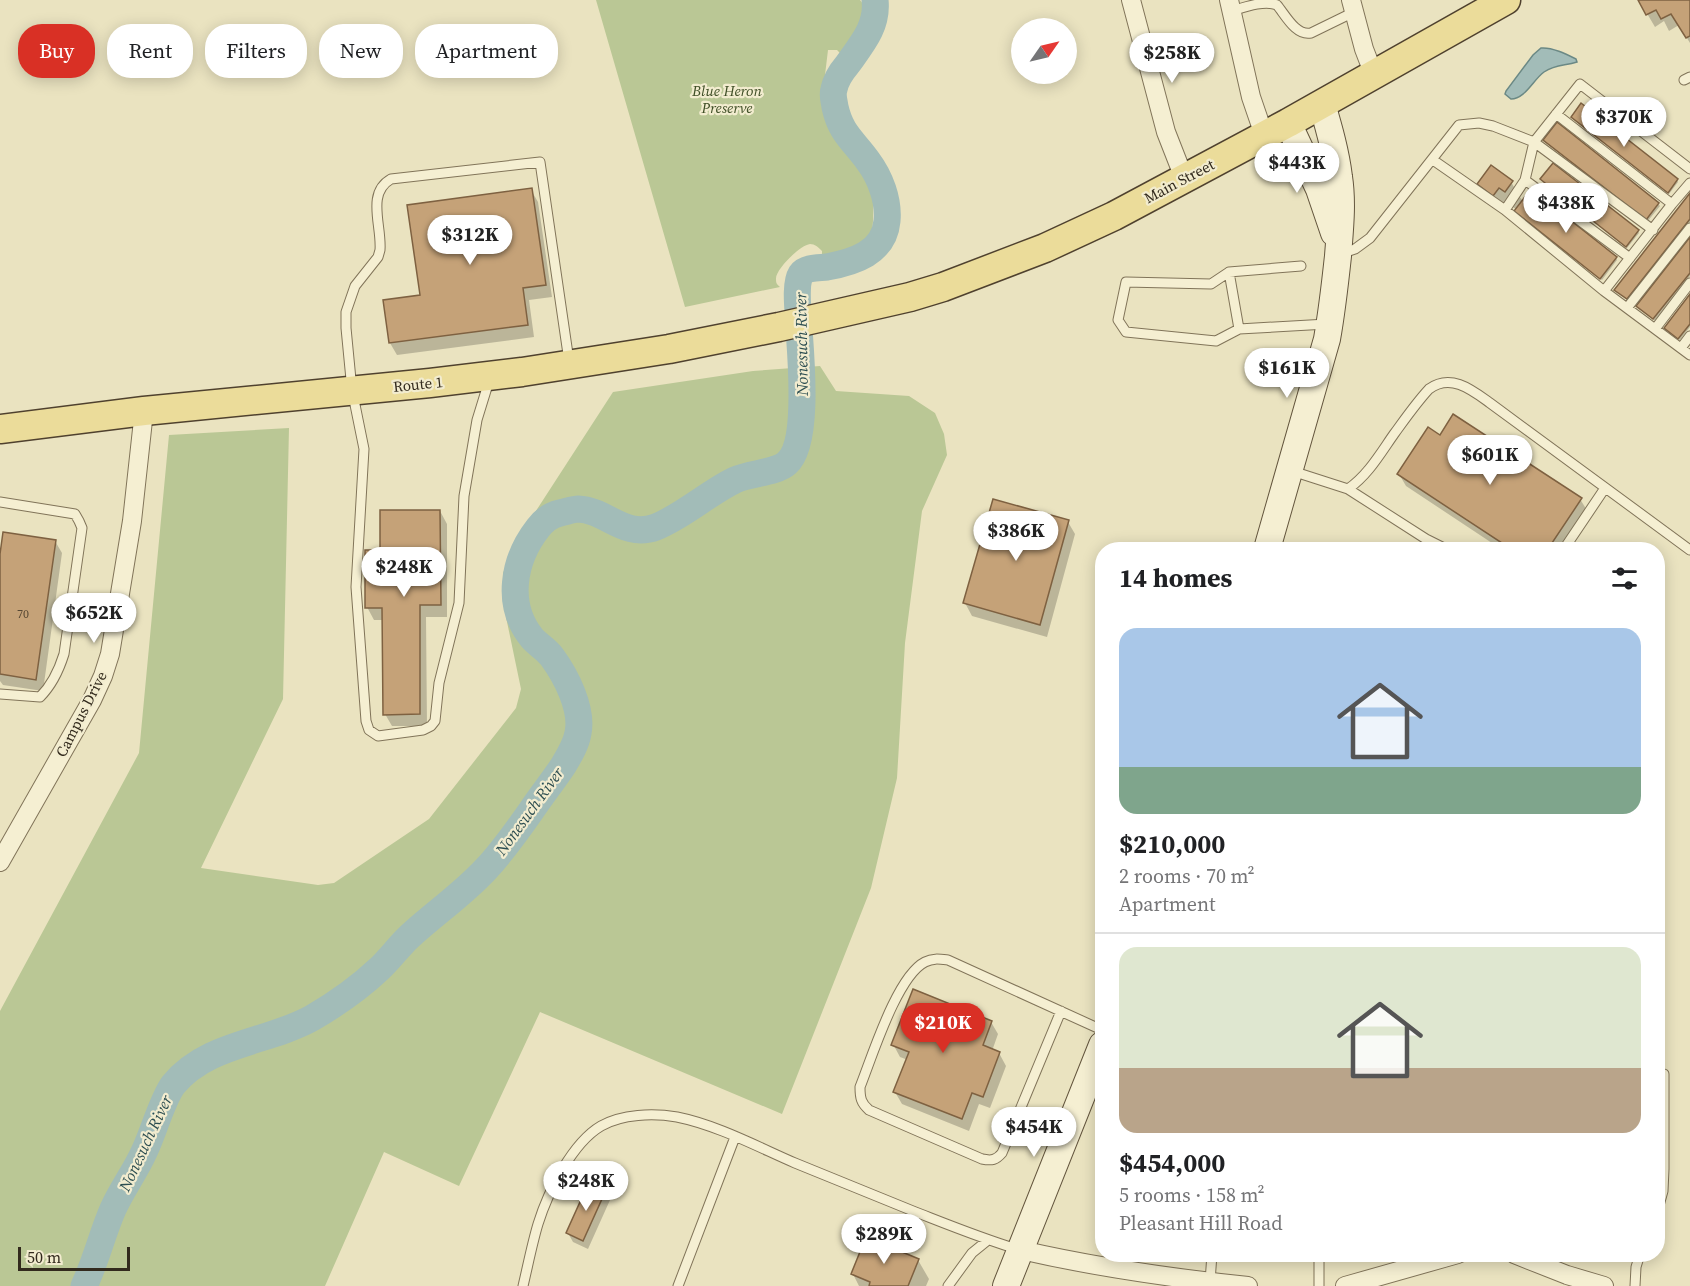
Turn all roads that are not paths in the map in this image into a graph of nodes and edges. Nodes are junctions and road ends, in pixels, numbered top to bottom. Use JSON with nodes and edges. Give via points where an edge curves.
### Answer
{"nodes":[{"id":1,"x":1131,"y":0,"type":"edge"},
{"id":2,"x":1506,"y":0,"type":"edge"},
{"id":3,"x":1230,"y":6,"type":"edge"},
{"id":4,"x":1353,"y":6,"type":"edge"},
{"id":5,"x":1374,"y":75,"type":"junction"},
{"id":6,"x":1322,"y":104,"type":"junction"},
{"id":7,"x":1556,"y":114,"type":"junction"},
{"id":8,"x":1276,"y":129,"type":"junction"},
{"id":9,"x":1534,"y":142,"type":"junction"},
{"id":10,"x":1433,"y":159,"type":"junction"},
{"id":11,"x":1690,"y":169,"type":"edge"},
{"id":12,"x":1184,"y":178,"type":"junction"},
{"id":13,"x":1525,"y":180,"type":"junction"},
{"id":14,"x":1690,"y":183,"type":"edge"},
{"id":15,"x":1672,"y":204,"type":"junction"},
{"id":16,"x":1504,"y":210,"type":"junction"},
{"id":17,"x":1690,"y":228,"type":"edge"},
{"id":18,"x":1653,"y":230,"type":"junction"},
{"id":19,"x":1338,"y":255,"type":"junction"},
{"id":20,"x":1630,"y":258,"type":"junction"},
{"id":21,"x":1301,"y":266,"type":"dead end"},
{"id":22,"x":1229,"y":272,"type":"junction"},
{"id":23,"x":1690,"y":283,"type":"edge"},
{"id":24,"x":1604,"y":291,"type":"junction"},
{"id":25,"x":1627,"y":308,"type":"junction"},
{"id":26,"x":832,"y":316,"type":"joint"},
{"id":27,"x":1330,"y":324,"type":"junction"},
{"id":28,"x":1239,"y":329,"type":"junction"},
{"id":29,"x":1654,"y":329,"type":"junction"},
{"id":30,"x":1690,"y":336,"type":"edge"},
{"id":31,"x":1681,"y":348,"type":"junction"},
{"id":32,"x":1690,"y":355,"type":"edge"},
{"id":33,"x":569,"y":364,"type":"junction"},
{"id":34,"x":490,"y":375,"type":"junction"},
{"id":35,"x":352,"y":390,"type":"junction"},
{"id":36,"x":144,"y":411,"type":"junction"},
{"id":37,"x":0,"y":429,"type":"edge"},
{"id":38,"x":1290,"y":471,"type":"junction"},
{"id":39,"x":1605,"y":488,"type":"junction"},
{"id":40,"x":1348,"y":489,"type":"junction"},
{"id":41,"x":0,"y":502,"type":"edge"},
{"id":42,"x":1269,"y":542,"type":"edge"},
{"id":43,"x":1433,"y":542,"type":"edge"},
{"id":44,"x":1569,"y":542,"type":"edge"},
{"id":45,"x":1690,"y":550,"type":"edge"},
{"id":46,"x":0,"y":694,"type":"edge"},
{"id":47,"x":0,"y":862,"type":"edge"},
{"id":48,"x":1060,"y":1011,"type":"junction"},
{"id":49,"x":1095,"y":1027,"type":"edge"},
{"id":50,"x":1095,"y":1063,"type":"edge"},
{"id":51,"x":735,"y":1137,"type":"junction"},
{"id":52,"x":988,"y":1240,"type":"junction"},
{"id":53,"x":1021,"y":1250,"type":"junction"},
{"id":54,"x":1211,"y":1262,"type":"edge"},
{"id":55,"x":1319,"y":1262,"type":"edge"},
{"id":56,"x":1430,"y":1262,"type":"edge"},
{"id":57,"x":1534,"y":1262,"type":"edge"},
{"id":58,"x":1639,"y":1262,"type":"edge"},
{"id":59,"x":1210,"y":1282,"type":"junction"},
{"id":60,"x":524,"y":1286,"type":"edge"},
{"id":61,"x":678,"y":1286,"type":"edge"},
{"id":62,"x":948,"y":1286,"type":"edge"},
{"id":63,"x":1006,"y":1286,"type":"edge"},
{"id":64,"x":1248,"y":1286,"type":"edge"},
{"id":65,"x":1319,"y":1286,"type":"edge"},
{"id":66,"x":1345,"y":1286,"type":"edge"},
{"id":67,"x":1604,"y":1286,"type":"edge"},
{"id":68,"x":1635,"y":1286,"type":"edge"}],
"edges":[{"from":1,"to":12,"type":"street","via":[[1166,132]]},
{"from":2,"to":5,"type":"main road","name":"Main Street"},
{"from":3,"to":4,"type":"lane","via":[[1273,3],[1305,34]]},
{"from":3,"to":8,"type":"street","via":[[1251,97]]},
{"from":4,"to":5,"type":"street"},
{"from":5,"to":6,"type":"main road","name":"Main Street"},
{"from":6,"to":8,"type":"main road","name":"Main Street"},
{"from":6,"to":19,"type":"street","via":[[1339,176]]},
{"from":7,"to":9,"type":"lane"},
{"from":7,"to":11,"type":"lane","via":[[1580,84]]},
{"from":7,"to":15,"type":"lane"},
{"from":8,"to":12,"type":"main road","name":"Main Street"},
{"from":8,"to":19,"type":"street","via":[[1309,167],[1328,213]]},
{"from":9,"to":10,"type":"lane","via":[[1493,126],[1459,125]]},
{"from":9,"to":13,"type":"lane"},
{"from":9,"to":18,"type":"lane"},
{"from":10,"to":16,"type":"lane"},
{"from":10,"to":19,"type":"lane","via":[[1370,238]]},
{"from":12,"to":26,"type":"main road","name":"Main Street","via":[[1083,231],[976,276]]},
{"from":13,"to":16,"type":"lane"},
{"from":13,"to":20,"type":"lane"},
{"from":14,"to":15,"type":"lane"},
{"from":15,"to":18,"type":"lane"},
{"from":16,"to":24,"type":"lane"},
{"from":17,"to":25,"type":"lane"},
{"from":18,"to":20,"type":"lane"},
{"from":19,"to":27,"type":"street"},
{"from":20,"to":24,"type":"lane"},
{"from":21,"to":22,"type":"lane"},
{"from":22,"to":28,"type":"lane"},
{"from":22,"to":28,"type":"lane","via":[[1211,284],[1126,282],[1118,320],[1126,332],[1216,341]]},
{"from":23,"to":29,"type":"lane"},
{"from":24,"to":25,"type":"lane"},
{"from":25,"to":29,"type":"lane"},
{"from":26,"to":33,"type":"main road","name":"Route 1","via":[[669,349]]},
{"from":27,"to":28,"type":"lane"},
{"from":27,"to":38,"type":"street"},
{"from":29,"to":31,"type":"lane"},
{"from":30,"to":31,"type":"lane"},
{"from":31,"to":32,"type":"lane"},
{"from":33,"to":34,"type":"main road","name":"Route 1"},
{"from":33,"to":35,"type":"lane","via":[[540,162],[391,179],[378,195],[378,257],[355,286],[346,312]]},
{"from":34,"to":35,"type":"main road","name":"Route 1"},
{"from":34,"to":35,"type":"lane","via":[[477,420],[464,496],[459,603],[439,683],[435,721],[423,730],[378,736],[369,730],[366,721],[356,587],[364,449]]},
{"from":35,"to":36,"type":"main road","name":"Route 1"},
{"from":36,"to":37,"type":"main road","name":"Route 1"},
{"from":36,"to":47,"type":"street","name":"Campus Drive","via":[[132,521],[103,676]]},
{"from":38,"to":40,"type":"lane"},
{"from":38,"to":42,"type":"street"},
{"from":39,"to":40,"type":"lane","via":[[1481,396],[1451,382],[1429,389],[1374,464]]},
{"from":39,"to":44,"type":"lane"},
{"from":39,"to":45,"type":"lane"},
{"from":40,"to":43,"type":"lane"},
{"from":41,"to":46,"type":"lane","via":[[75,514],[82,528],[60,669],[40,697]]},
{"from":48,"to":48,"type":"lane","via":[[948,960],[924,962],[909,976],[896,998],[860,1087],[863,1105],[982,1159],[997,1159]]},
{"from":48,"to":49,"type":"lane"},
{"from":50,"to":53,"type":"street"},
{"from":51,"to":52,"type":"lane"},
{"from":51,"to":60,"type":"lane","via":[[675,1117],[637,1116],[601,1126],[581,1143],[553,1189],[539,1222]]},
{"from":51,"to":61,"type":"lane"},
{"from":52,"to":53,"type":"lane"},
{"from":52,"to":62,"type":"lane","via":[[972,1253]]},
{"from":53,"to":59,"type":"street"},
{"from":53,"to":63,"type":"street"},
{"from":54,"to":59,"type":"lane"},
{"from":55,"to":65,"type":"lane"},
{"from":56,"to":66,"type":"street"},
{"from":57,"to":67,"type":"street"},
{"from":58,"to":68,"type":"lane"},
{"from":59,"to":64,"type":"street"}]}
